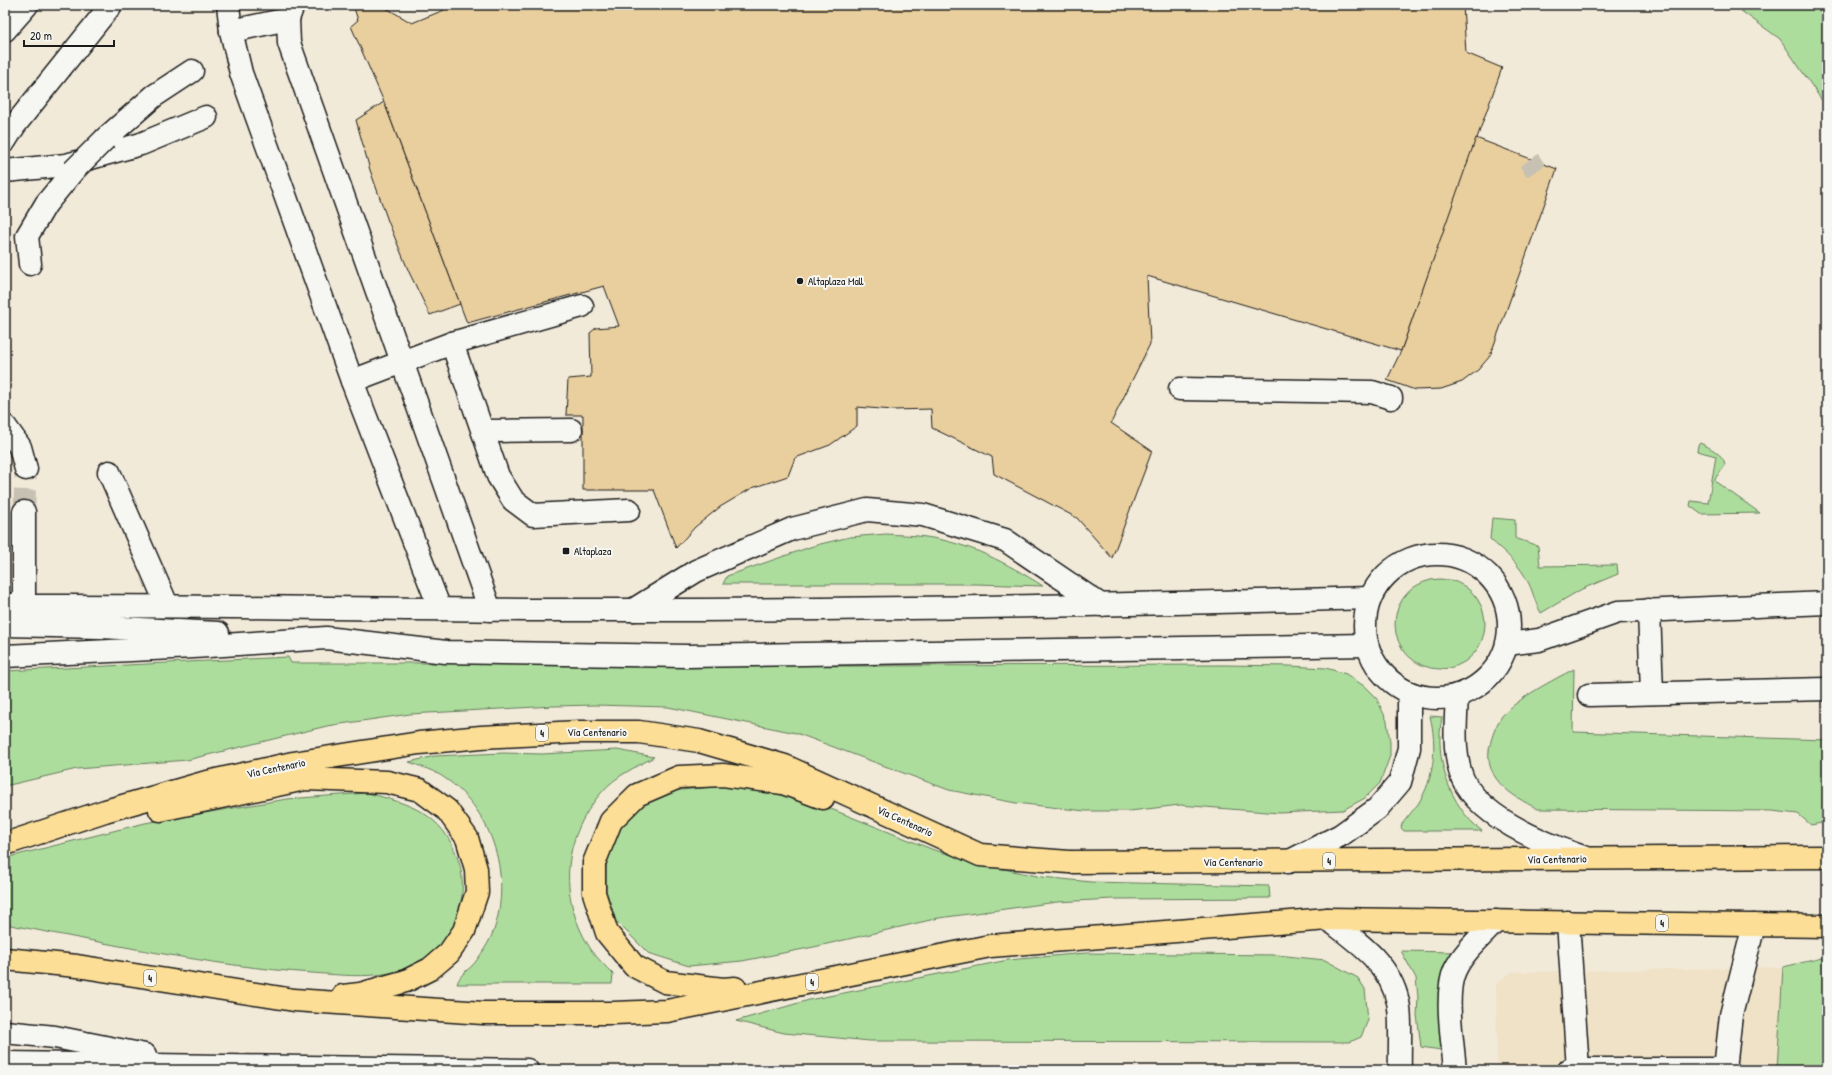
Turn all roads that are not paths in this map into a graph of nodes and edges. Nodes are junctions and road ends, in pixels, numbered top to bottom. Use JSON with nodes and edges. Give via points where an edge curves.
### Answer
{"nodes":[{"id":1,"x":27,"y":5,"type":"edge"},
{"id":2,"x":111,"y":5,"type":"edge"},
{"id":3,"x":228,"y":5,"type":"edge"},
{"id":4,"x":290,"y":12,"type":"edge"},
{"id":5,"x":5,"y":30,"type":"edge"},
{"id":6,"x":231,"y":31,"type":"junction"},
{"id":7,"x":192,"y":71,"type":"dead end"},
{"id":8,"x":206,"y":117,"type":"dead end"},
{"id":9,"x":5,"y":141,"type":"edge"},
{"id":10,"x":5,"y":172,"type":"edge"},
{"id":11,"x":30,"y":264,"type":"dead end"},
{"id":12,"x":582,"y":306,"type":"dead end"},
{"id":13,"x":452,"y":343,"type":"junction"},
{"id":14,"x":403,"y":361,"type":"junction"},
{"id":15,"x":352,"y":381,"type":"junction"},
{"id":16,"x":1180,"y":389,"type":"dead end"},
{"id":17,"x":1391,"y":398,"type":"dead end"},
{"id":18,"x":5,"y":426,"type":"edge"},
{"id":19,"x":571,"y":430,"type":"dead end"},
{"id":20,"x":483,"y":431,"type":"junction"},
{"id":21,"x":26,"y":469,"type":"tunnel mouth"},
{"id":22,"x":109,"y":472,"type":"dead end"},
{"id":23,"x":628,"y":510,"type":"dead end"},
{"id":24,"x":18,"y":522,"type":"tunnel mouth"},
{"id":25,"x":1370,"y":598,"type":"junction"},
{"id":26,"x":1827,"y":603,"type":"edge"},
{"id":27,"x":14,"y":605,"type":"edge"},
{"id":28,"x":167,"y":605,"type":"junction"},
{"id":29,"x":1101,"y":605,"type":"junction"},
{"id":30,"x":440,"y":609,"type":"junction"},
{"id":31,"x":490,"y":610,"type":"junction"},
{"id":32,"x":634,"y":610,"type":"junction"},
{"id":33,"x":1649,"y":610,"type":"junction"},
{"id":34,"x":5,"y":625,"type":"edge"},
{"id":35,"x":326,"y":638,"type":"junction"},
{"id":36,"x":1507,"y":644,"type":"junction"},
{"id":37,"x":1367,"y":645,"type":"junction"},
{"id":38,"x":5,"y":656,"type":"edge"},
{"id":39,"x":1827,"y":689,"type":"edge"},
{"id":40,"x":1409,"y":693,"type":"junction"},
{"id":41,"x":1652,"y":693,"type":"junction"},
{"id":42,"x":1457,"y":695,"type":"junction"},
{"id":43,"x":1589,"y":695,"type":"dead end"},
{"id":44,"x":5,"y":845,"type":"edge"},
{"id":45,"x":980,"y":855,"type":"junction"},
{"id":46,"x":1827,"y":856,"type":"edge"},
{"id":47,"x":1589,"y":859,"type":"junction"},
{"id":48,"x":1288,"y":862,"type":"junction"},
{"id":49,"x":1328,"y":919,"type":"junction"},
{"id":50,"x":1496,"y":921,"type":"junction"},
{"id":51,"x":1568,"y":922,"type":"junction"},
{"id":52,"x":1754,"y":925,"type":"junction"},
{"id":53,"x":1827,"y":926,"type":"edge"},
{"id":54,"x":5,"y":959,"type":"edge"},
{"id":55,"x":794,"y":986,"type":"junction"},
{"id":56,"x":294,"y":1000,"type":"junction"},
{"id":57,"x":5,"y":1032,"type":"edge"},
{"id":58,"x":5,"y":1063,"type":"edge"},
{"id":59,"x":197,"y":1066,"type":"junction"},
{"id":60,"x":1573,"y":1069,"type":"edge"},
{"id":61,"x":527,"y":1070,"type":"edge"},
{"id":62,"x":1400,"y":1070,"type":"edge"},
{"id":63,"x":1455,"y":1070,"type":"edge"},
{"id":64,"x":1725,"y":1070,"type":"edge"}],
"edges":[{"from":1,"to":5,"type":"street"},
{"from":2,"to":9,"type":"street"},
{"from":3,"to":6,"type":"street"},
{"from":4,"to":6,"type":"street"},
{"from":4,"to":14,"type":"street","via":[[289,43]]},
{"from":6,"to":15,"type":"street","via":[[243,80]]},
{"from":7,"to":11,"type":"street","bridge":true,"via":[[154,96],[106,138],[46,204],[28,236]]},
{"from":8,"to":10,"type":"street","via":[[141,144],[66,165]]},
{"from":12,"to":13,"type":"street"},
{"from":13,"to":14,"type":"street"},
{"from":13,"to":20,"type":"street"},
{"from":14,"to":15,"type":"street"},
{"from":14,"to":31,"type":"street"},
{"from":15,"to":30,"type":"street"},
{"from":16,"to":17,"type":"street","via":[[1372,392]]},
{"from":18,"to":21,"type":"street","via":[[20,447]]},
{"from":19,"to":20,"type":"street"},
{"from":20,"to":23,"type":"street","via":[[498,476],[513,500],[533,515]]},
{"from":22,"to":28,"type":"street"},
{"from":24,"to":27,"type":"street"},
{"from":25,"to":29,"type":"street"},
{"from":25,"to":36,"type":"street","via":[[1393,568],[1410,559],[1428,554],[1447,554],[1470,561],[1490,576],[1504,596],[1509,620]]},
{"from":25,"to":37,"type":"street","via":[[1365,621]]},
{"from":26,"to":33,"type":"street"},
{"from":27,"to":28,"type":"street"},
{"from":28,"to":30,"type":"street"},
{"from":29,"to":32,"type":"street"},
{"from":29,"to":32,"type":"street","via":[[1005,540],[923,516],[867,510],[792,529],[696,571]]},
{"from":30,"to":31,"type":"street"},
{"from":31,"to":32,"type":"street"},
{"from":33,"to":36,"type":"street","via":[[1618,612],[1539,640]]},
{"from":33,"to":41,"type":"street"},
{"from":34,"to":35,"type":"street"},
{"from":35,"to":37,"type":"street","via":[[446,652],[687,656]]},
{"from":35,"to":38,"type":"street"},
{"from":36,"to":42,"type":"street","via":[[1496,667],[1479,684]]},
{"from":37,"to":40,"type":"street","via":[[1376,665],[1390,681]]},
{"from":39,"to":41,"type":"street"},
{"from":40,"to":42,"type":"street","via":[[1432,698]]},
{"from":40,"to":48,"type":"street","via":[[1409,748],[1400,782],[1377,809],[1341,835]]},
{"from":41,"to":43,"type":"street"},
{"from":42,"to":47,"type":"street","via":[[1455,738],[1460,772],[1474,796],[1508,824],[1542,842]]},
{"from":44,"to":45,"type":"highway","name":"Vía Centenario","number":"4","via":[[112,808],[202,783],[293,763],[481,737],[639,732],[699,741],[785,766]]},
{"from":44,"to":56,"type":"highway","via":[[304,779],[388,782],[420,790],[447,810],[467,838],[476,869],[476,892],[464,931],[444,957],[430,969],[406,981],[360,994]]},
{"from":45,"to":48,"type":"highway","name":"Vía Centenario","number":"4","via":[[1069,862]]},
{"from":45,"to":55,"type":"highway","via":[[783,783],[723,775],[679,777],[637,795],[611,821],[594,863],[594,893],[607,933],[634,966],[665,982],[723,989]]},
{"from":46,"to":47,"type":"highway","name":"Vía Centenario","number":"4"},
{"from":47,"to":48,"type":"highway","name":"Vía Centenario","number":"4"},
{"from":49,"to":50,"type":"highway","number":"4"},
{"from":49,"to":55,"type":"highway","number":"4","via":[[990,946]]},
{"from":49,"to":62,"type":"street","via":[[1368,950],[1389,976],[1398,1002]]},
{"from":50,"to":51,"type":"highway","number":"4"},
{"from":50,"to":63,"type":"street","via":[[1467,952],[1455,971],[1449,995]]},
{"from":51,"to":52,"type":"highway","number":"4"},
{"from":51,"to":60,"type":"street"},
{"from":52,"to":53,"type":"highway","number":"4"},
{"from":52,"to":64,"type":"street","via":[[1731,1015]]},
{"from":54,"to":56,"type":"highway","number":"4","via":[[77,966]]},
{"from":55,"to":56,"type":"highway","number":"4","via":[[667,1010],[613,1013],[483,1013]]},
{"from":57,"to":59,"type":"street","via":[[55,1037]]},
{"from":58,"to":59,"type":"street"},
{"from":59,"to":61,"type":"street"},
{"from":60,"to":64,"type":"street"}]}
